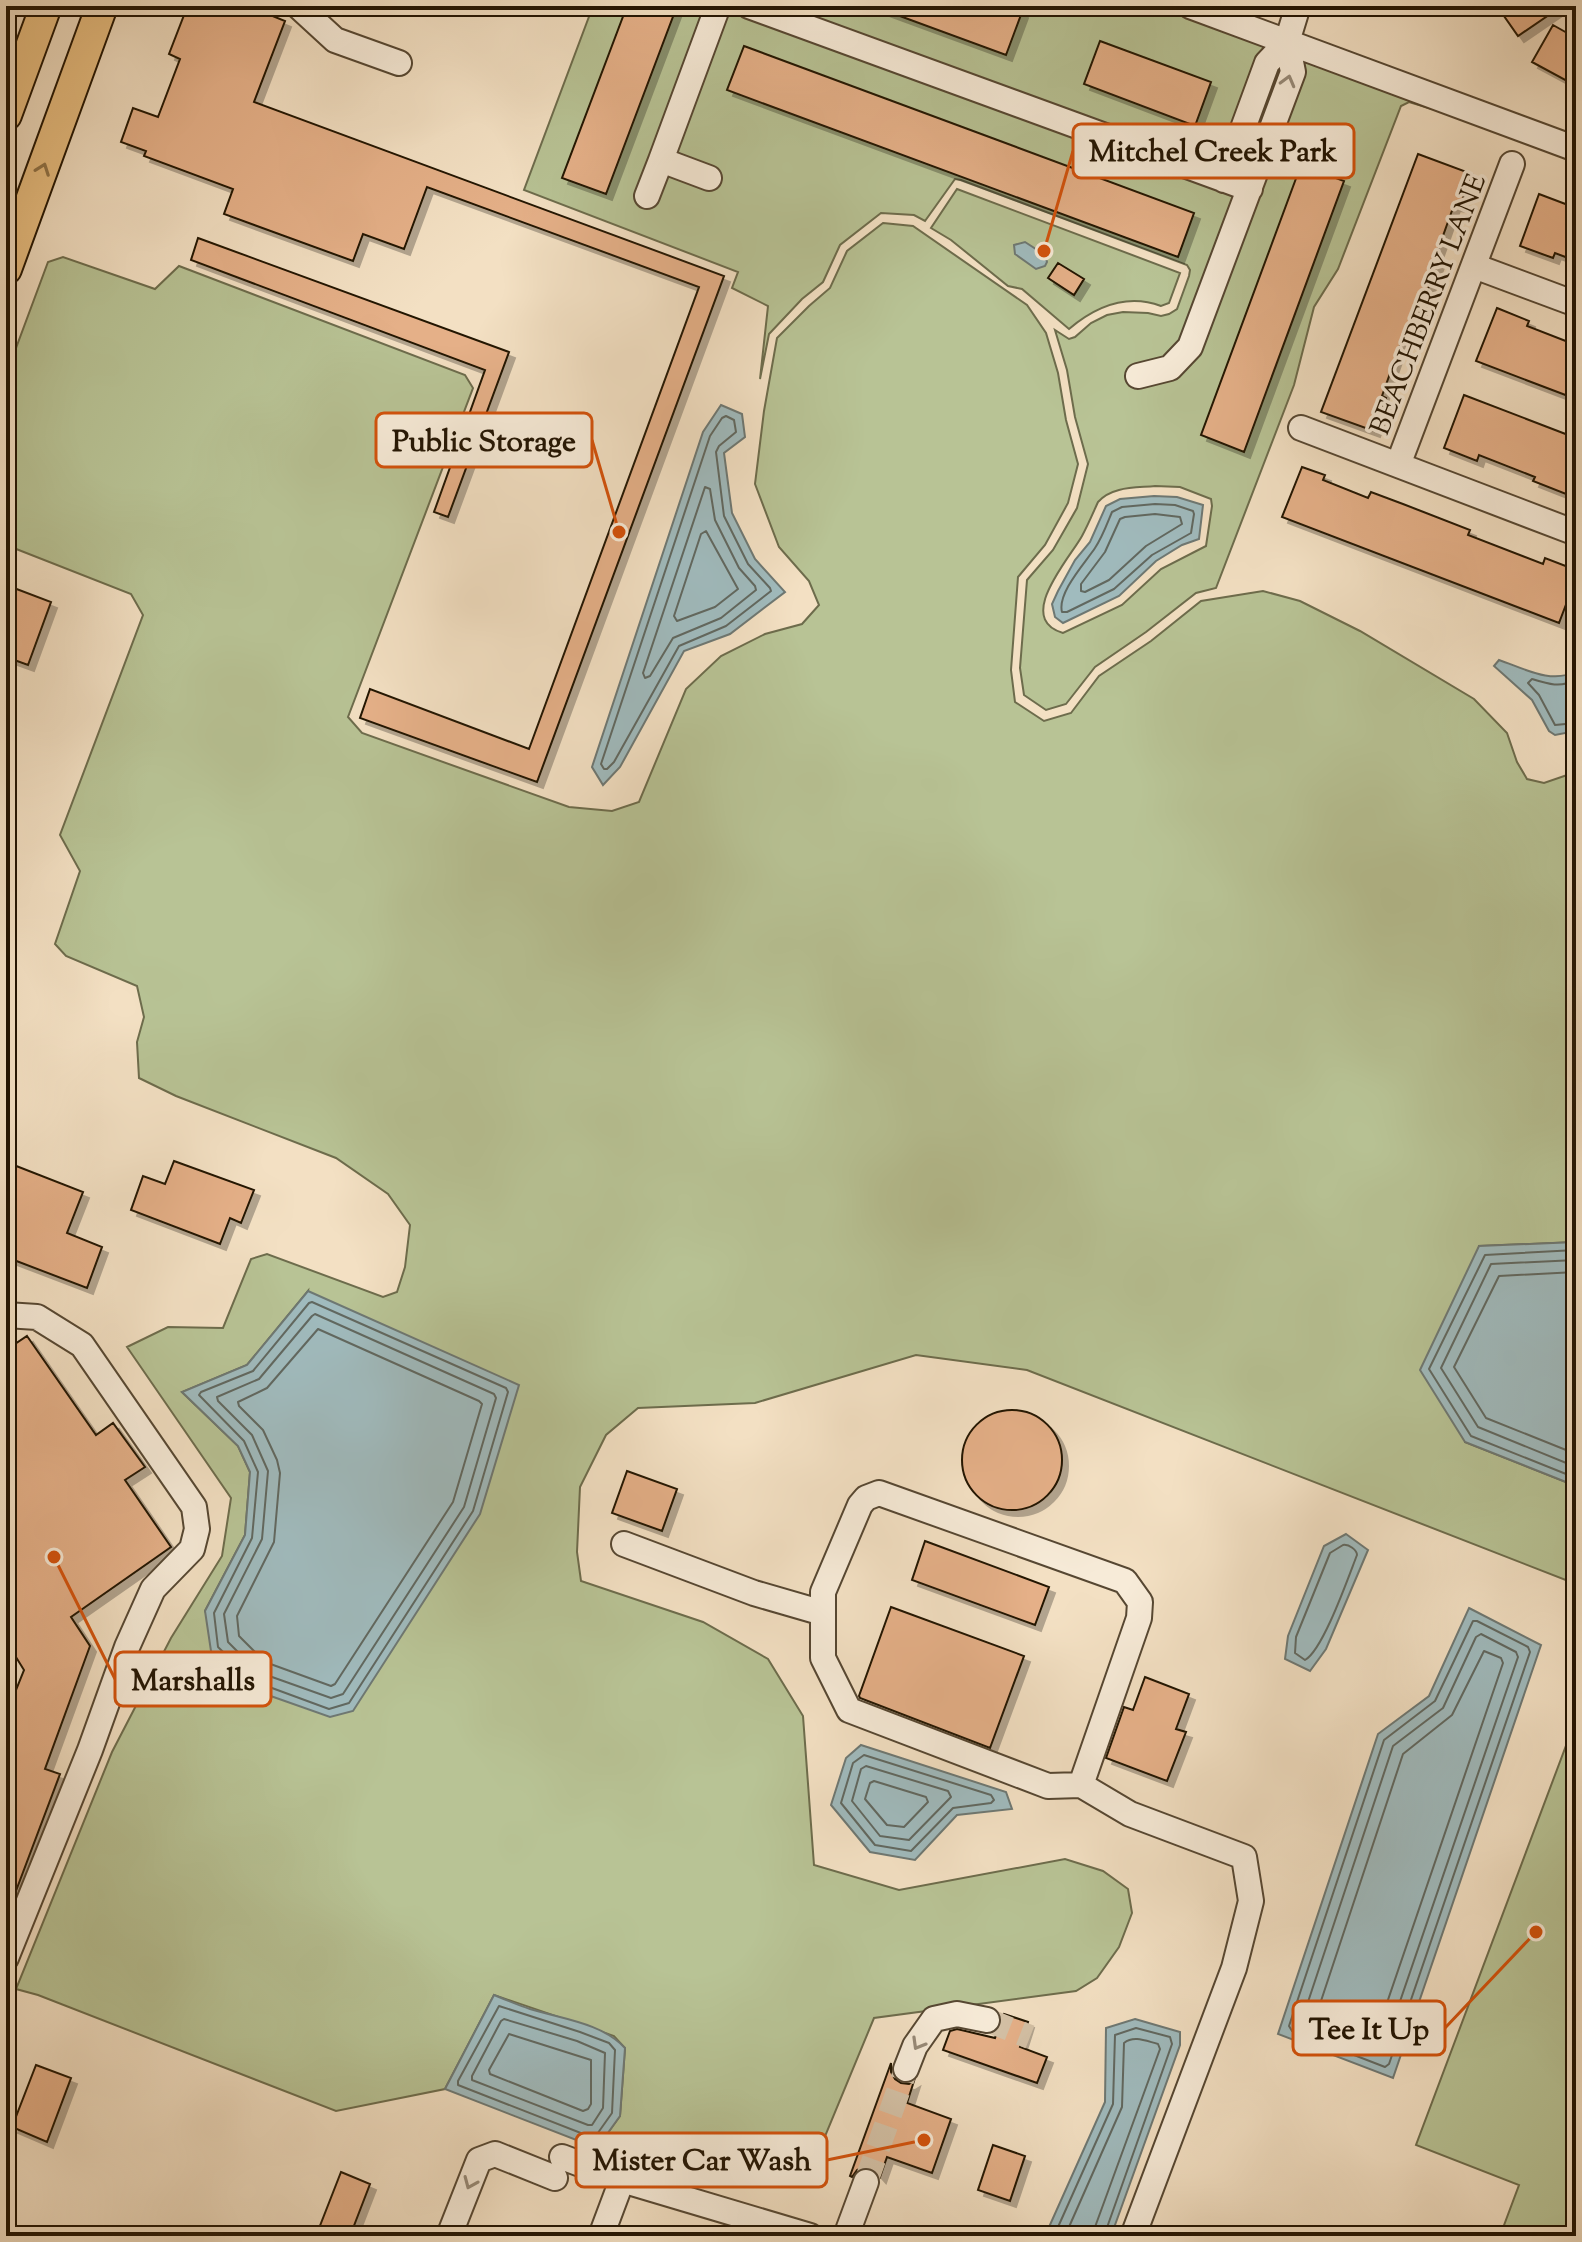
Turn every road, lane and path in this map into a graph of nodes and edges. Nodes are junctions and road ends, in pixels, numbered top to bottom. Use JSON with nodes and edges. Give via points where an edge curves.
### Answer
{"nodes":[{"id":1,"x":46,"y":6,"type":"edge"},
{"id":2,"x":102,"y":6,"type":"edge"},
{"id":3,"x":298,"y":6,"type":"edge"},
{"id":4,"x":718,"y":6,"type":"edge"},
{"id":5,"x":749,"y":6,"type":"edge"},
{"id":6,"x":1190,"y":6,"type":"edge"},
{"id":7,"x":1298,"y":6,"type":"edge"},
{"id":8,"x":1287,"y":42,"type":"junction"},
{"id":9,"x":399,"y":63,"type":"dead end"},
{"id":10,"x":1250,"y":110,"type":"junction"},
{"id":11,"x":6,"y":115,"type":"edge"},
{"id":12,"x":1276,"y":119,"type":"junction"},
{"id":13,"x":1576,"y":149,"type":"edge"},
{"id":14,"x":661,"y":160,"type":"junction"},
{"id":15,"x":1512,"y":164,"type":"dead end"},
{"id":16,"x":709,"y":178,"type":"dead end"},
{"id":17,"x":1224,"y":180,"type":"junction"},
{"id":18,"x":1250,"y":189,"type":"junction"},
{"id":19,"x":647,"y":196,"type":"dead end"},
{"id":20,"x":1474,"y":266,"type":"junction"},
{"id":21,"x":6,"y":269,"type":"edge"},
{"id":22,"x":1576,"y":304,"type":"edge"},
{"id":23,"x":1138,"y":376,"type":"dead end"},
{"id":24,"x":1301,"y":428,"type":"dead end"},
{"id":25,"x":1398,"y":465,"type":"junction"},
{"id":26,"x":1576,"y":533,"type":"edge"},
{"id":27,"x":6,"y":1315,"type":"edge"},
{"id":28,"x":624,"y":1544,"type":"dead end"},
{"id":29,"x":823,"y":1613,"type":"junction"},
{"id":30,"x":1081,"y":1785,"type":"junction"},
{"id":31,"x":6,"y":1958,"type":"edge"},
{"id":32,"x":987,"y":2020,"type":"tunnel mouth"},
{"id":33,"x":906,"y":2069,"type":"tunnel mouth"},
{"id":34,"x":622,"y":2180,"type":"junction"},
{"id":35,"x":866,"y":2182,"type":"tunnel mouth"},
{"id":36,"x":449,"y":2236,"type":"edge"},
{"id":37,"x":601,"y":2236,"type":"edge"},
{"id":38,"x":810,"y":2236,"type":"edge"},
{"id":39,"x":846,"y":2236,"type":"edge"},
{"id":40,"x":1133,"y":2236,"type":"edge"}],
"edges":[{"from":1,"to":11,"type":"main road"},
{"from":21,"to":2,"type":"main road","one_way":true},
{"from":3,"to":9,"type":"street","via":[[335,40]]},
{"from":4,"to":14,"type":"street"},
{"from":5,"to":17,"type":"street"},
{"from":6,"to":8,"type":"street"},
{"from":7,"to":8,"type":"street"},
{"from":8,"to":10,"type":"street","via":[[1267,63]]},
{"from":12,"to":8,"type":"street","one_way":true,"via":[[1293,72]]},
{"from":8,"to":13,"type":"street"},
{"from":10,"to":12,"type":"street"},
{"from":10,"to":17,"type":"street"},
{"from":12,"to":18,"type":"street"},
{"from":14,"to":16,"type":"street"},
{"from":14,"to":19,"type":"street"},
{"from":15,"to":20,"type":"street","name":"BEACHBERRY LANE"},
{"from":17,"to":18,"type":"street"},
{"from":18,"to":23,"type":"street","via":[[1190,347],[1170,368]]},
{"from":20,"to":22,"type":"street"},
{"from":20,"to":25,"type":"street","name":"BEACHBERRY LANE"},
{"from":24,"to":25,"type":"street"},
{"from":25,"to":26,"type":"street"},
{"from":27,"to":31,"type":"street","via":[[37,1317],[82,1345],[194,1507],[197,1529],[192,1549],[153,1589],[127,1647]]},
{"from":28,"to":29,"type":"street"},
{"from":29,"to":30,"type":"street","via":[[823,1658],[849,1710],[1048,1786]]},
{"from":29,"to":30,"type":"street","via":[[823,1592],[860,1505],[879,1493],[1125,1581],[1140,1602],[1139,1618]]},
{"from":30,"to":40,"type":"street","via":[[1130,1814],[1244,1857],[1251,1901],[1234,1968]]},
{"from":32,"to":33,"type":"street","one_way":true,"via":[[957,2014],[934,2019]]},
{"from":34,"to":36,"type":"street","one_way":true,"via":[[495,2154],[479,2160]]},
{"from":34,"to":37,"type":"street"},
{"from":34,"to":38,"type":"street"},
{"from":35,"to":39,"type":"street"}]}
